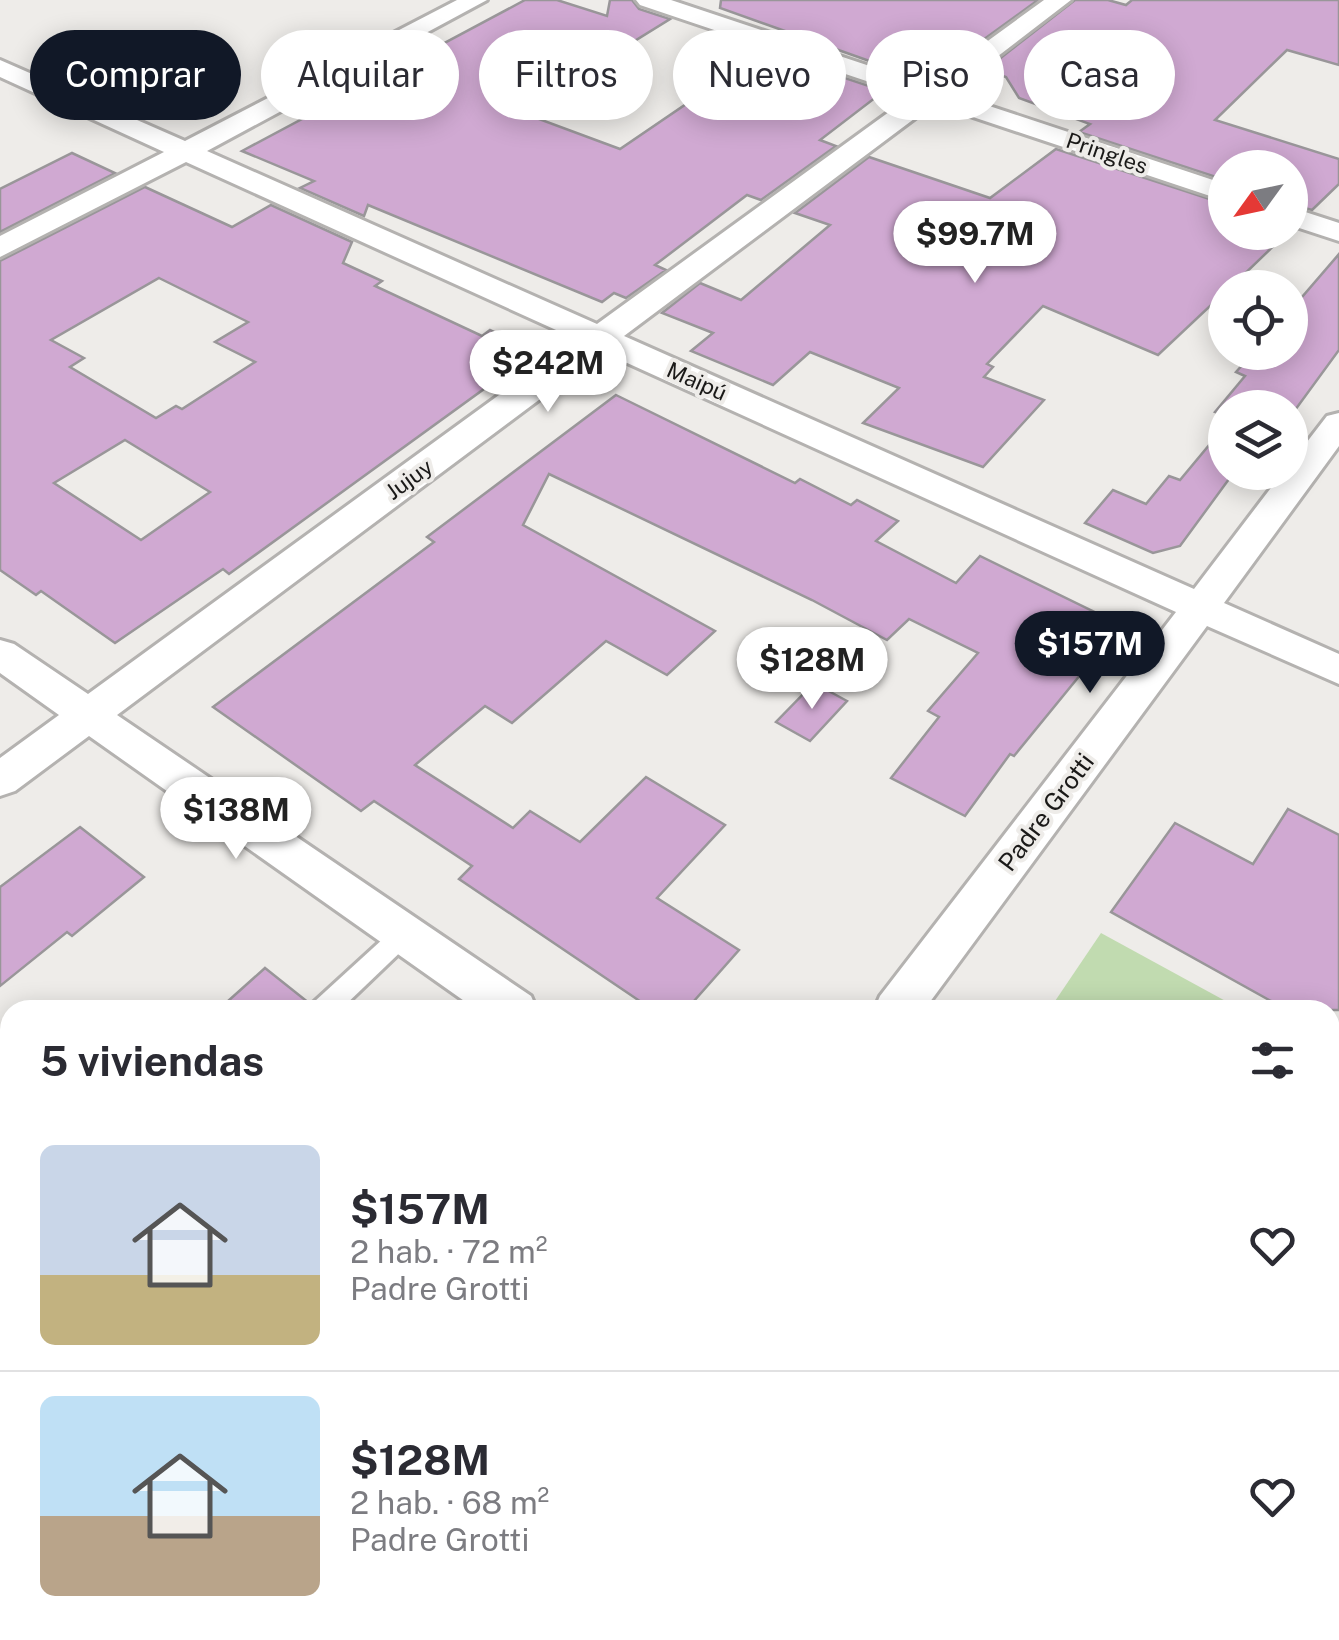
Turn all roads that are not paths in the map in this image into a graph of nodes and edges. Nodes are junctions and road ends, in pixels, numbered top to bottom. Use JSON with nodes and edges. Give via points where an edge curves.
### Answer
{"nodes":[{"id":1,"x":475,"y":0,"type":"edge"},
{"id":2,"x":648,"y":0,"type":"edge"},
{"id":3,"x":1060,"y":0,"type":"edge"},
{"id":4,"x":1004,"y":41,"type":"edge"},
{"id":5,"x":866,"y":71,"type":"edge"},
{"id":6,"x":4,"y":74,"type":"edge"},
{"id":7,"x":1004,"y":118,"type":"edge"},
{"id":8,"x":895,"y":120,"type":"edge"},
{"id":9,"x":184,"y":151,"type":"junction"},
{"id":10,"x":1208,"y":188,"type":"edge"},
{"id":11,"x":1308,"y":222,"type":"edge"},
{"id":12,"x":1339,"y":232,"type":"edge"},
{"id":13,"x":0,"y":248,"type":"edge"},
{"id":14,"x":600,"y":338,"type":"junction"},
{"id":15,"x":1339,"y":423,"type":"edge"},
{"id":16,"x":1200,"y":607,"type":"junction"},
{"id":17,"x":0,"y":654,"type":"edge"},
{"id":18,"x":1339,"y":670,"type":"edge"},
{"id":19,"x":88,"y":715,"type":"junction"},
{"id":20,"x":0,"y":780,"type":"edge"},
{"id":21,"x":404,"y":934,"type":"junction"},
{"id":22,"x":334,"y":1000,"type":"edge"},
{"id":23,"x":500,"y":1000,"type":"edge"},
{"id":24,"x":904,"y":1000,"type":"edge"}],
"edges":[{"from":1,"to":9,"type":"street"},
{"from":2,"to":5,"type":"street","name":"Pringles"},
{"from":3,"to":4,"type":"street","name":"Jujuy"},
{"from":6,"to":9,"type":"street","name":"Maipú"},
{"from":7,"to":10,"type":"street","name":"Pringles"},
{"from":8,"to":14,"type":"street","name":"Jujuy"},
{"from":9,"to":13,"type":"street"},
{"from":9,"to":14,"type":"street","name":"Maipú"},
{"from":11,"to":12,"type":"street"},
{"from":14,"to":16,"type":"street","name":"Maipú"},
{"from":14,"to":19,"type":"street","name":"Jujuy"},
{"from":15,"to":16,"type":"street","name":"Padre Grotti"},
{"from":16,"to":18,"type":"street","name":"Maipú"},
{"from":16,"to":24,"type":"street","name":"Padre Grotti"},
{"from":17,"to":19,"type":"street"},
{"from":19,"to":20,"type":"street","name":"Jujuy"},
{"from":19,"to":21,"type":"street"},
{"from":21,"to":22,"type":"lane"},
{"from":21,"to":23,"type":"street"}]}
